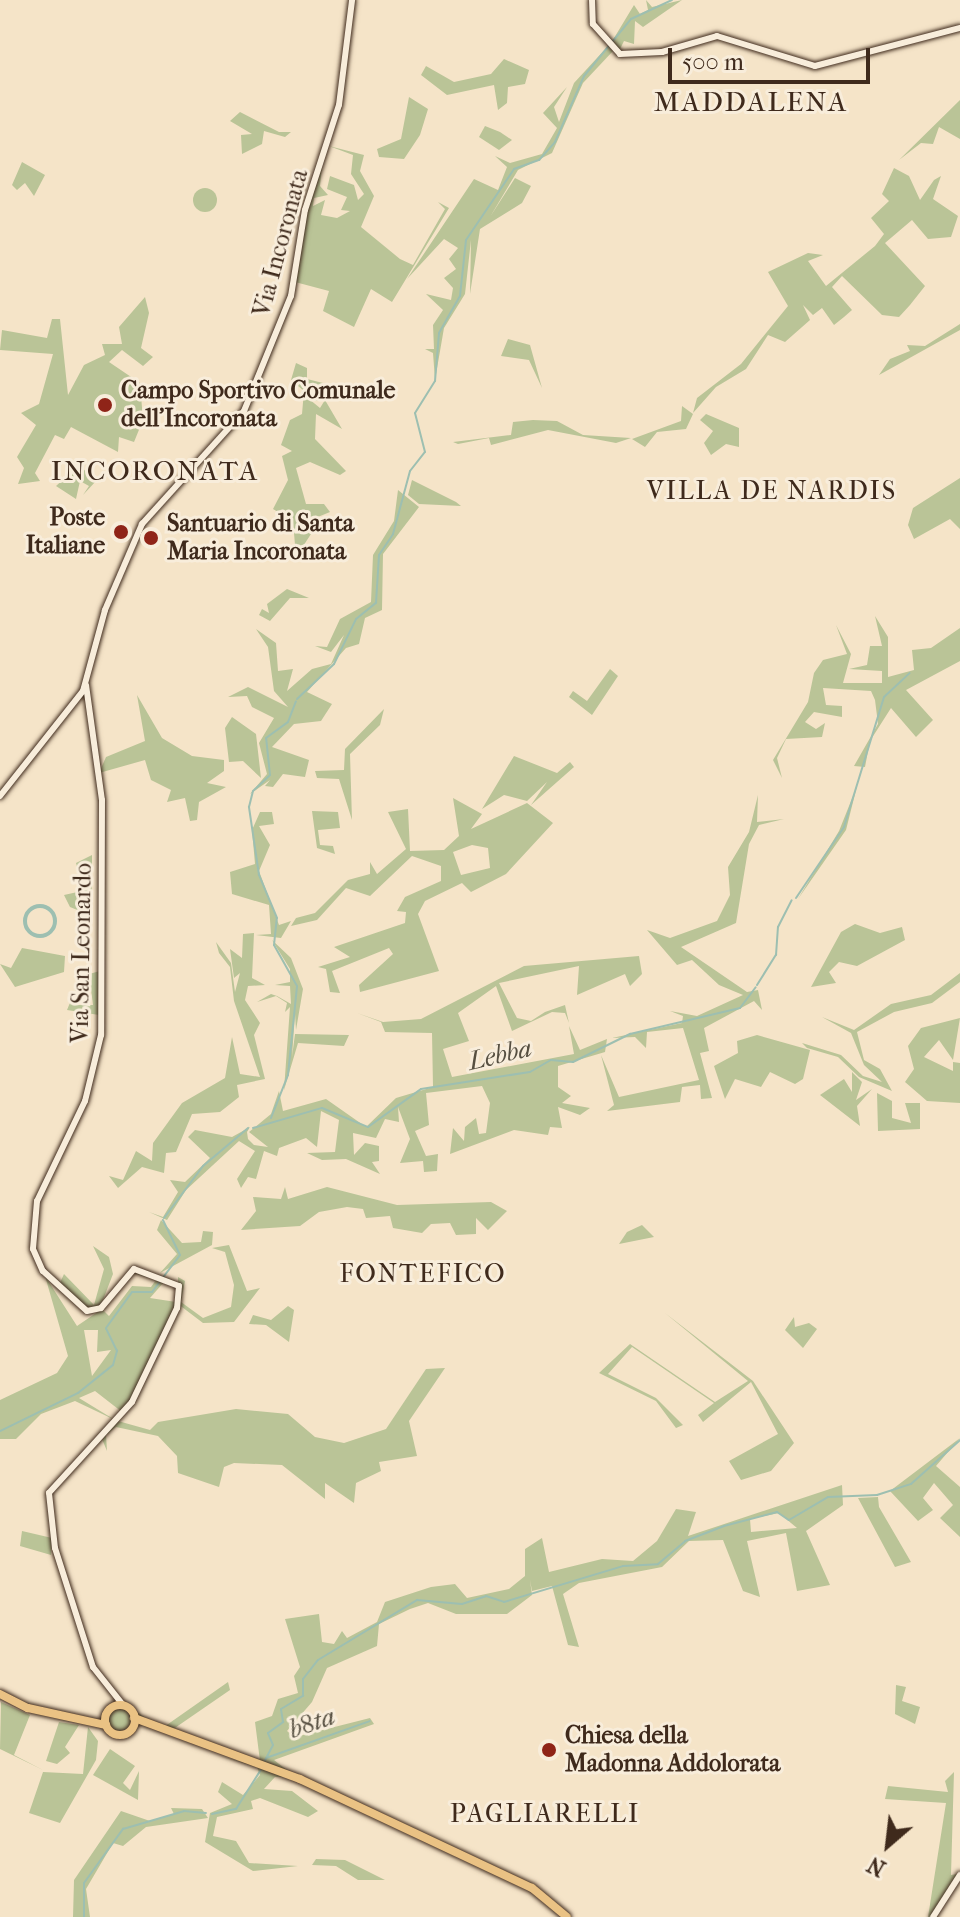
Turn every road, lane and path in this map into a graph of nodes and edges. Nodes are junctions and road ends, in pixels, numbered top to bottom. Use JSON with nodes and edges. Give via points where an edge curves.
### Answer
{"nodes":[{"id":1,"x":352,"y":0,"type":"edge"},
{"id":2,"x":592,"y":0,"type":"edge"},
{"id":3,"x":960,"y":28,"type":"edge"},
{"id":4,"x":86,"y":685,"type":"junction"},
{"id":5,"x":0,"y":796,"type":"edge"},
{"id":6,"x":0,"y":1694,"type":"edge"},
{"id":7,"x":116,"y":1705,"type":"junction"},
{"id":8,"x":94,"y":1718,"type":"junction"},
{"id":9,"x":106,"y":1725,"type":"junction"},
{"id":10,"x":130,"y":1726,"type":"junction"},
{"id":11,"x":960,"y":1875,"type":"edge"},
{"id":12,"x":567,"y":1917,"type":"edge"},
{"id":13,"x":933,"y":1917,"type":"edge"}],
"edges":[{"from":1,"to":4,"type":"street","name":"Via Incoronata","via":[[339,105],[305,210],[289,301],[237,422],[140,529],[105,610]]},
{"from":2,"to":3,"type":"street","via":[[591,20],[611,48],[662,52],[717,36],[815,66]]},
{"from":4,"to":5,"type":"street","name":"Via Incoronata"},
{"from":4,"to":7,"type":"street","name":"Via San Leonardo","via":[[102,800],[101,1035],[85,1101],[37,1201],[33,1249],[43,1271],[87,1311],[98,1311],[134,1269],[177,1283],[179,1299],[132,1402],[49,1493],[55,1548],[93,1667]]},
{"from":6,"to":8,"type":"main road","via":[[34,1710]]},
{"from":7,"to":8,"type":"main road"},
{"from":7,"to":9,"type":"main road"},
{"from":7,"to":10,"type":"main road"},
{"from":8,"to":9,"type":"main road"},
{"from":9,"to":10,"type":"main road"},
{"from":10,"to":12,"type":"main road","via":[[147,1726],[271,1769],[487,1865]]},
{"from":11,"to":13,"type":"street"}]}
